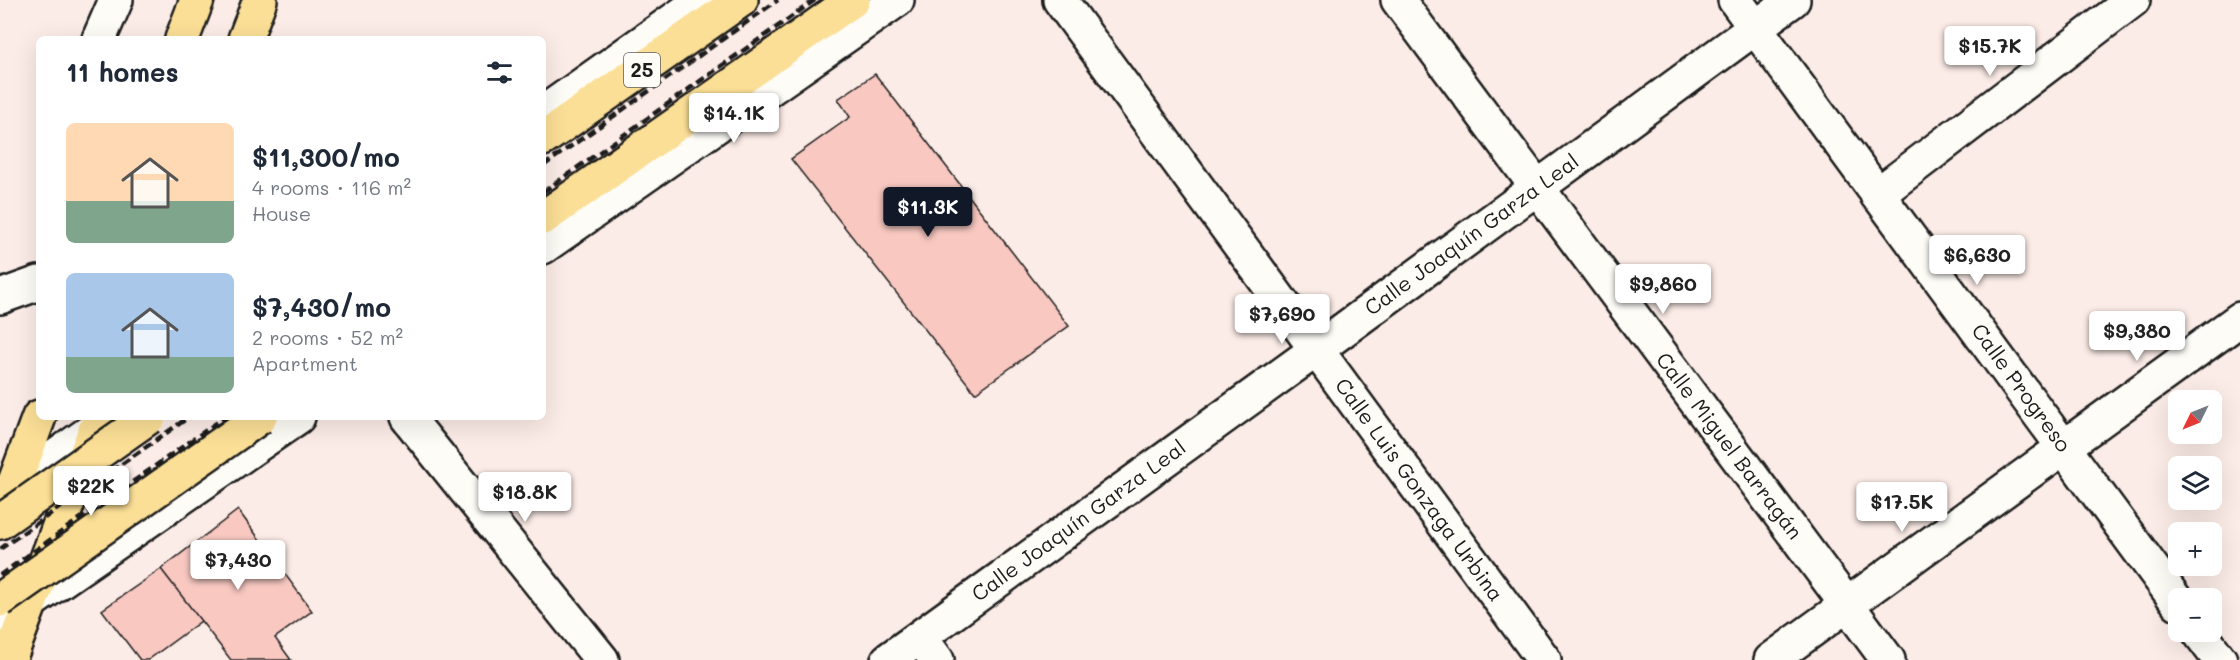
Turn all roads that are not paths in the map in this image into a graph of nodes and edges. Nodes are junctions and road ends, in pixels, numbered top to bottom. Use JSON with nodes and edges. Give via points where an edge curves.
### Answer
{"nodes":[{"id":1,"x":116,"y":0,"type":"edge"},
{"id":2,"x":196,"y":0,"type":"edge"},
{"id":3,"x":260,"y":0,"type":"edge"},
{"id":4,"x":702,"y":0,"type":"edge"},
{"id":5,"x":741,"y":0,"type":"edge"},
{"id":6,"x":853,"y":0,"type":"edge"},
{"id":7,"x":897,"y":0,"type":"edge"},
{"id":8,"x":1060,"y":0,"type":"edge"},
{"id":9,"x":1398,"y":0,"type":"edge"},
{"id":10,"x":1735,"y":0,"type":"edge"},
{"id":11,"x":1793,"y":0,"type":"edge"},
{"id":12,"x":2133,"y":0,"type":"edge"},
{"id":13,"x":1755,"y":27,"type":"junction"},
{"id":14,"x":100,"y":36,"type":"edge"},
{"id":15,"x":183,"y":36,"type":"edge"},
{"id":16,"x":246,"y":36,"type":"edge"},
{"id":17,"x":546,"y":111,"type":"edge"},
{"id":18,"x":546,"y":137,"type":"edge"},
{"id":19,"x":1536,"y":187,"type":"junction"},
{"id":20,"x":1877,"y":195,"type":"junction"},
{"id":21,"x":546,"y":216,"type":"edge"},
{"id":22,"x":546,"y":245,"type":"edge"},
{"id":23,"x":36,"y":283,"type":"edge"},
{"id":24,"x":0,"y":297,"type":"edge"},
{"id":25,"x":2240,"y":320,"type":"edge"},
{"id":26,"x":1317,"y":350,"type":"junction"},
{"id":27,"x":38,"y":420,"type":"edge"},
{"id":28,"x":103,"y":420,"type":"edge"},
{"id":29,"x":145,"y":420,"type":"edge"},
{"id":30,"x":256,"y":420,"type":"edge"},
{"id":31,"x":294,"y":420,"type":"edge"},
{"id":32,"x":409,"y":420,"type":"edge"},
{"id":33,"x":2063,"y":446,"type":"junction"},
{"id":34,"x":7,"y":491,"type":"edge"},
{"id":35,"x":0,"y":522,"type":"edge"},
{"id":36,"x":2168,"y":589,"type":"edge"},
{"id":37,"x":34,"y":599,"type":"junction"},
{"id":38,"x":0,"y":600,"type":"edge"},
{"id":39,"x":1847,"y":605,"type":"junction"},
{"id":40,"x":0,"y":623,"type":"edge"},
{"id":41,"x":2206,"y":642,"type":"edge"},
{"id":42,"x":928,"y":648,"type":"edge"},
{"id":43,"x":9,"y":660,"type":"edge"},
{"id":44,"x":602,"y":660,"type":"edge"},
{"id":45,"x":888,"y":660,"type":"edge"},
{"id":46,"x":1544,"y":660,"type":"edge"},
{"id":47,"x":1772,"y":660,"type":"edge"},
{"id":48,"x":1888,"y":660,"type":"edge"},
{"id":49,"x":2220,"y":660,"type":"edge"}],
"edges":[{"from":1,"to":14,"type":"street"},
{"from":2,"to":15,"type":"main road"},
{"from":3,"to":16,"type":"main road"},
{"from":4,"to":17,"type":"street","number":"25"},
{"from":5,"to":18,"type":"main road","number":"25"},
{"from":6,"to":21,"type":"main road"},
{"from":7,"to":22,"type":"street"},
{"from":8,"to":26,"type":"street","name":"Calle Luis Gonzaga Urbina"},
{"from":9,"to":19,"type":"street","name":"Calle Miguel Barragán"},
{"from":10,"to":13,"type":"street","name":"Calle Progreso"},
{"from":11,"to":13,"type":"street","name":"Calle Joaquín Garza Leal"},
{"from":12,"to":20,"type":"street"},
{"from":13,"to":19,"type":"street","name":"Calle Joaquín Garza Leal"},
{"from":13,"to":20,"type":"street","name":"Calle Progreso"},
{"from":19,"to":26,"type":"street","name":"Calle Joaquín Garza Leal"},
{"from":19,"to":39,"type":"street","name":"Calle Miguel Barragán"},
{"from":20,"to":33,"type":"street","name":"Calle Progreso"},
{"from":23,"to":24,"type":"street"},
{"from":25,"to":33,"type":"street"},
{"from":26,"to":42,"type":"street","name":"Calle Joaquín Garza Leal"},
{"from":26,"to":46,"type":"street","name":"Calle Luis Gonzaga Urbina"},
{"from":27,"to":34,"type":"main road"},
{"from":28,"to":34,"type":"street"},
{"from":28,"to":37,"type":"main road"},
{"from":29,"to":35,"type":"main road","bridge":true},
{"from":30,"to":38,"type":"main road","bridge":true},
{"from":31,"to":37,"type":"street"},
{"from":32,"to":44,"type":"street"},
{"from":33,"to":36,"type":"street","name":"Calle Progreso"},
{"from":33,"to":39,"type":"street"},
{"from":34,"to":35,"type":"main road"},
{"from":37,"to":40,"type":"street"},
{"from":37,"to":43,"type":"main road"},
{"from":39,"to":47,"type":"street"},
{"from":39,"to":48,"type":"street","name":"Calle Miguel Barragán"},
{"from":41,"to":49,"type":"street"},
{"from":42,"to":45,"type":"street","name":"Calle Joaquín Garza Leal"}]}
